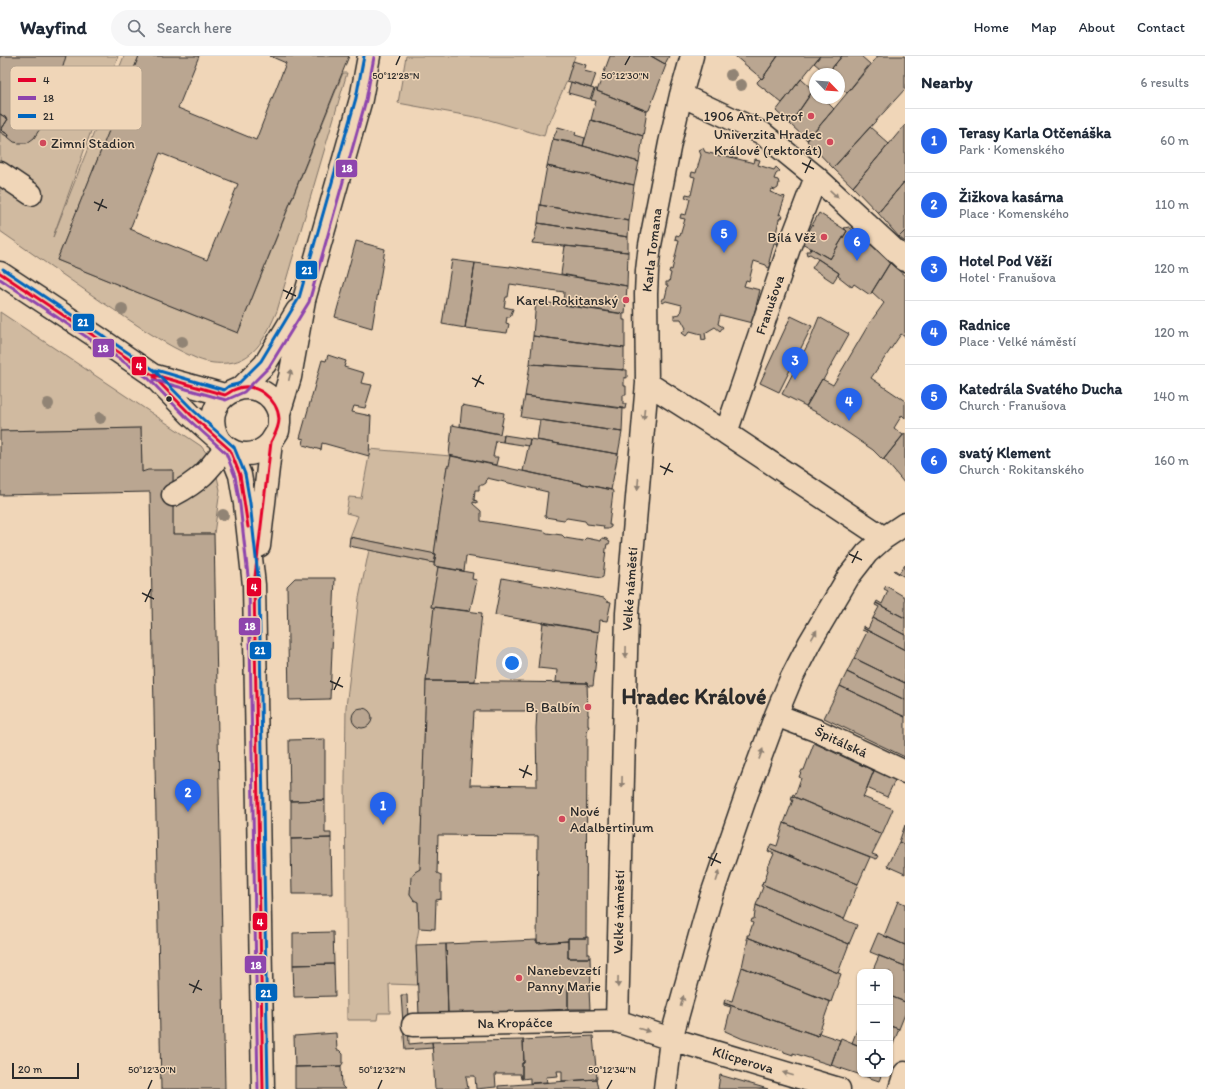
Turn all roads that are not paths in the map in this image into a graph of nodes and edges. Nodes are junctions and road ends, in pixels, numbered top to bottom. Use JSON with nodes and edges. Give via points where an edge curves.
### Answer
{"nodes":[{"id":1,"x":369,"y":56,"type":"edge"},
{"id":2,"x":383,"y":56,"type":"edge"},
{"id":3,"x":692,"y":56,"type":"edge"},
{"id":4,"x":681,"y":95,"type":"junction"},
{"id":5,"x":361,"y":99,"type":"junction"},
{"id":6,"x":0,"y":173,"type":"edge"},
{"id":7,"x":816,"y":178,"type":"junction"},
{"id":8,"x":31,"y":194,"type":"dead end"},
{"id":9,"x":905,"y":260,"type":"edge"},
{"id":10,"x":0,"y":273,"type":"edge"},
{"id":11,"x":304,"y":300,"type":"junction"},
{"id":12,"x":151,"y":374,"type":"junction"},
{"id":13,"x":647,"y":383,"type":"junction"},
{"id":14,"x":233,"y":391,"type":"junction"},
{"id":15,"x":279,"y":413,"type":"junction"},
{"id":16,"x":726,"y":433,"type":"junction"},
{"id":17,"x":271,"y":442,"type":"junction"},
{"id":18,"x":225,"y":445,"type":"junction"},
{"id":19,"x":173,"y":495,"type":"dead end"},
{"id":20,"x":905,"y":524,"type":"edge"},
{"id":21,"x":884,"y":538,"type":"junction"},
{"id":22,"x":254,"y":585,"type":"junction"},
{"id":23,"x":776,"y":715,"type":"junction"},
{"id":24,"x":905,"y":772,"type":"edge"},
{"id":25,"x":617,"y":1021,"type":"junction"},
{"id":26,"x":413,"y":1025,"type":"dead end"},
{"id":27,"x":671,"y":1038,"type":"junction"},
{"id":28,"x":263,"y":1089,"type":"edge"},
{"id":29,"x":665,"y":1089,"type":"edge"},
{"id":30,"x":839,"y":1089,"type":"edge"}],
"edges":[{"from":1,"to":5,"type":"street"},
{"from":2,"to":5,"type":"street"},
{"from":3,"to":4,"type":"street","name":"Karla Tomana"},
{"from":4,"to":7,"type":"street","via":[[762,133]]},
{"from":4,"to":13,"type":"street","name":"Karla Tomana","via":[[650,245],[646,294]]},
{"from":5,"to":11,"type":"street"},
{"from":6,"to":8,"type":"street"},
{"from":7,"to":9,"type":"street","one_way":true},
{"from":7,"to":16,"type":"street","name":"Franušova","via":[[790,245]]},
{"from":10,"to":12,"type":"street"},
{"from":11,"to":14,"type":"street","via":[[265,364]]},
{"from":15,"to":11,"type":"street","one_way":true,"via":[[290,377]]},
{"from":12,"to":14,"type":"street"},
{"from":12,"to":18,"type":"street"},
{"from":13,"to":16,"type":"street"},
{"from":13,"to":25,"type":"street","name":"Velké náměstí","one_way":true,"via":[[626,613]]},
{"from":14,"to":15,"type":"street","via":[[252,388],[262,391],[274,401]]},
{"from":14,"to":18,"type":"street","via":[[219,401],[214,414],[214,429]]},
{"from":15,"to":17,"type":"street","via":[[279,426]]},
{"from":16,"to":21,"type":"street"},
{"from":17,"to":18,"type":"street","via":[[254,453],[243,454]]},
{"from":17,"to":22,"type":"street"},
{"from":18,"to":19,"type":"street","via":[[204,475]]},
{"from":18,"to":22,"type":"street","via":[[240,475]]},
{"from":20,"to":21,"type":"street"},
{"from":23,"to":21,"type":"street","one_way":true,"via":[[791,679],[837,595],[867,553]]},
{"from":22,"to":28,"type":"street"},
{"from":23,"to":24,"type":"street","name":"Špitálská","via":[[818,731]]},
{"from":27,"to":23,"type":"street","one_way":true,"via":[[709,903]]},
{"from":25,"to":26,"type":"street","name":"Na Kropáčce"},
{"from":25,"to":27,"type":"street","one_way":true},
{"from":27,"to":29,"type":"street"},
{"from":30,"to":27,"type":"street","name":"Klicperova","one_way":true}]}
